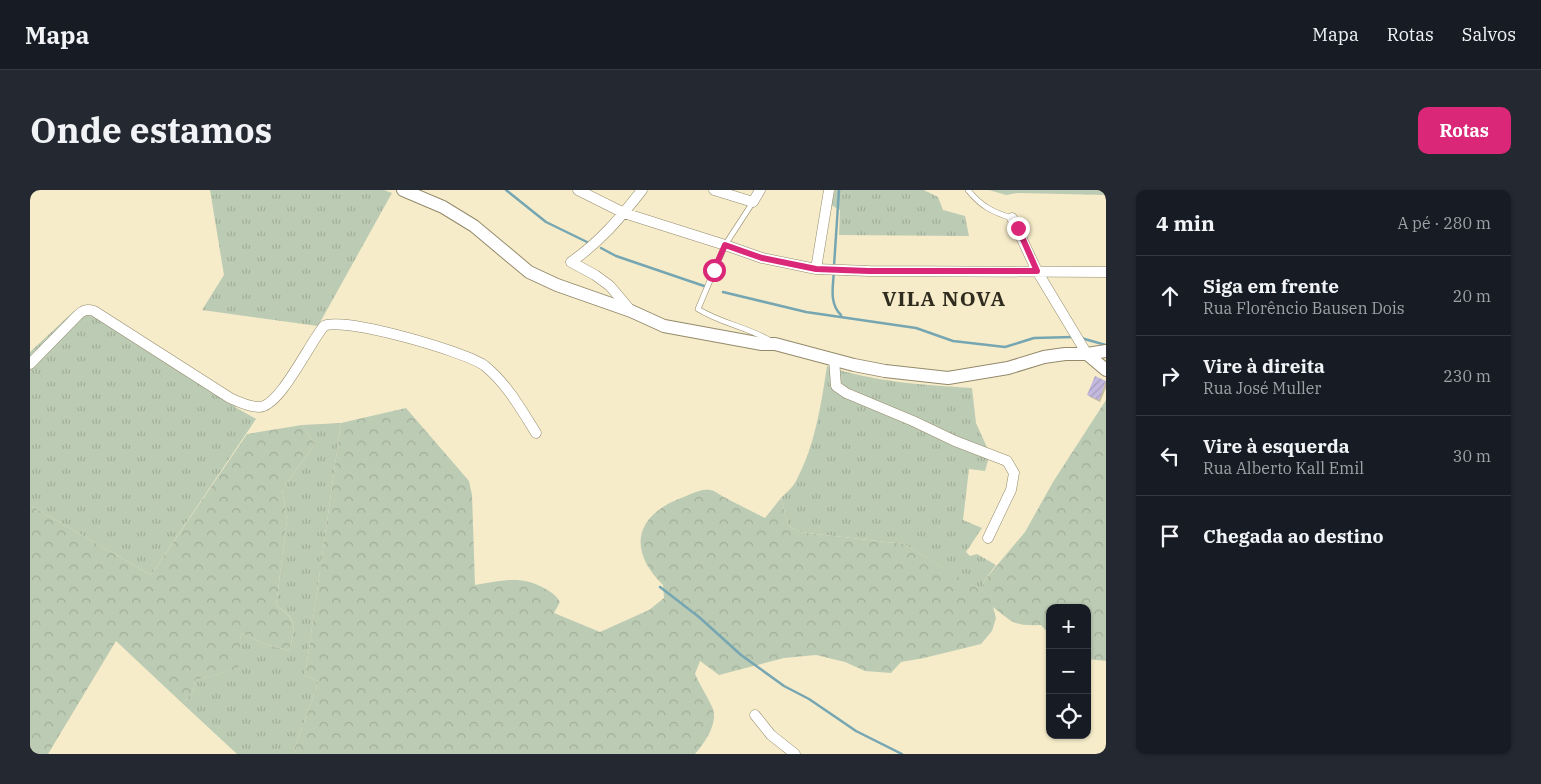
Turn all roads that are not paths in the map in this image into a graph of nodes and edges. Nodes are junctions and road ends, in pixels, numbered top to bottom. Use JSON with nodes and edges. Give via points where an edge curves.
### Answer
{"nodes":[{"id":1,"x":403,"y":190,"type":"edge"},
{"id":2,"x":578,"y":190,"type":"edge"},
{"id":3,"x":642,"y":190,"type":"edge"},
{"id":4,"x":714,"y":190,"type":"edge"},
{"id":5,"x":760,"y":190,"type":"edge"},
{"id":6,"x":829,"y":190,"type":"edge"},
{"id":7,"x":968,"y":190,"type":"edge"},
{"id":8,"x":754,"y":202,"type":"junction"},
{"id":9,"x":624,"y":213,"type":"junction"},
{"id":10,"x":1012,"y":218,"type":"joint"},
{"id":11,"x":725,"y":245,"type":"junction"},
{"id":12,"x":816,"y":269,"type":"junction"},
{"id":13,"x":1037,"y":271,"type":"junction"},
{"id":14,"x":1106,"y":272,"type":"edge"},
{"id":15,"x":631,"y":311,"type":"junction"},
{"id":16,"x":775,"y":344,"type":"junction"},
{"id":17,"x":1106,"y":351,"type":"edge"},
{"id":18,"x":1087,"y":354,"type":"junction"},
{"id":19,"x":834,"y":359,"type":"junction"},
{"id":20,"x":30,"y":364,"type":"edge"},
{"id":21,"x":1106,"y":370,"type":"edge"},
{"id":22,"x":536,"y":433,"type":"dead end"},
{"id":23,"x":988,"y":538,"type":"dead end"},
{"id":24,"x":754,"y":715,"type":"dead end"},
{"id":25,"x":795,"y":754,"type":"edge"}],
"edges":[{"from":1,"to":15,"type":"street","via":[[444,207],[474,226],[528,272]]},
{"from":2,"to":9,"type":"street"},
{"from":3,"to":9,"type":"street"},
{"from":4,"to":8,"type":"street"},
{"from":5,"to":8,"type":"street"},
{"from":6,"to":12,"type":"street"},
{"from":7,"to":10,"type":"lane","via":[[979,203]]},
{"from":8,"to":11,"type":"lane"},
{"from":9,"to":11,"type":"street"},
{"from":9,"to":15,"type":"street","via":[[591,248],[571,262],[610,286]]},
{"from":10,"to":13,"type":"street"},
{"from":11,"to":12,"type":"street","via":[[762,258]]},
{"from":11,"to":16,"type":"lane","via":[[698,309],[710,317],[760,334]]},
{"from":12,"to":13,"type":"street"},
{"from":13,"to":14,"type":"street"},
{"from":13,"to":18,"type":"street"},
{"from":15,"to":16,"type":"street","via":[[664,326]]},
{"from":16,"to":19,"type":"street"},
{"from":17,"to":18,"type":"street"},
{"from":18,"to":19,"type":"street","via":[[1058,355],[948,378]]},
{"from":18,"to":21,"type":"street"},
{"from":19,"to":23,"type":"street","via":[[836,386],[846,393],[1007,461],[1014,473],[1011,490]]},
{"from":20,"to":22,"type":"street","via":[[88,309],[230,398],[261,408],[270,404],[285,387],[324,326],[335,324],[377,330],[473,359],[484,365],[513,396]]},
{"from":24,"to":25,"type":"street","via":[[771,735]]}]}
